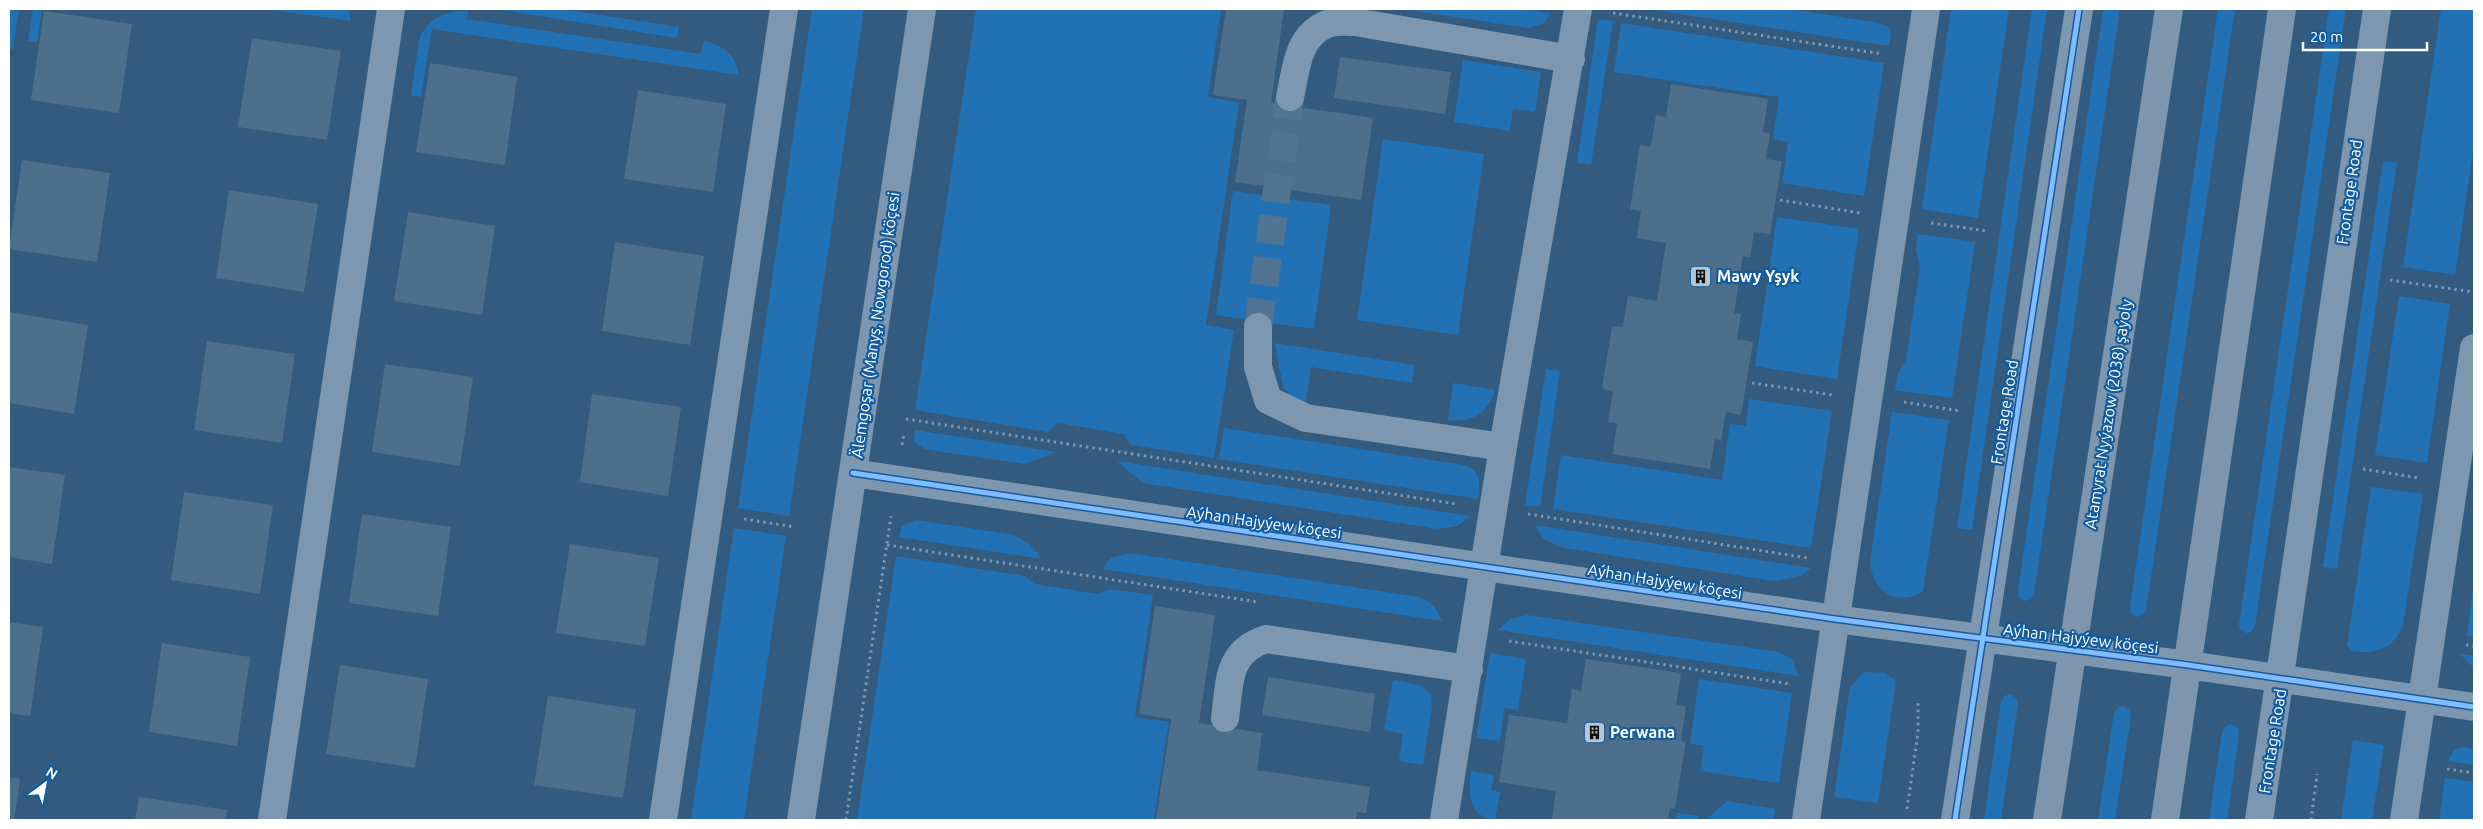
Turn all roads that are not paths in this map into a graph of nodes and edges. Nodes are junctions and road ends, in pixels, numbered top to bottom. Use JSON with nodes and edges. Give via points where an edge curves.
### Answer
{"nodes":[{"id":1,"x":391,"y":9,"type":"edge"},
{"id":2,"x":922,"y":9,"type":"edge"},
{"id":3,"x":1578,"y":9,"type":"edge"},
{"id":4,"x":1926,"y":9,"type":"edge"},
{"id":5,"x":2079,"y":9,"type":"edge"},
{"id":6,"x":2169,"y":9,"type":"edge"},
{"id":7,"x":2282,"y":9,"type":"edge"},
{"id":8,"x":2377,"y":9,"type":"edge"},
{"id":9,"x":778,"y":10,"type":"edge"},
{"id":10,"x":1571,"y":59,"type":"junction"},
{"id":11,"x":1290,"y":97,"type":"tunnel mouth"},
{"id":12,"x":1258,"y":327,"type":"tunnel mouth"},
{"id":13,"x":2474,"y":348,"type":"edge"},
{"id":14,"x":1503,"y":447,"type":"junction"},
{"id":15,"x":853,"y":474,"type":"junction"},
{"id":16,"x":1485,"y":567,"type":"junction"},
{"id":17,"x":1835,"y":619,"type":"junction"},
{"id":18,"x":1981,"y":639,"type":"junction"},
{"id":19,"x":2072,"y":649,"type":"junction"},
{"id":20,"x":2188,"y":665,"type":"junction"},
{"id":21,"x":1469,"y":669,"type":"junction"},
{"id":22,"x":2281,"y":680,"type":"junction"},
{"id":23,"x":2422,"y":700,"type":"junction"},
{"id":24,"x":2474,"y":707,"type":"edge"},
{"id":25,"x":1224,"y":718,"type":"dead end"},
{"id":26,"x":272,"y":820,"type":"edge"},
{"id":27,"x":663,"y":820,"type":"edge"},
{"id":28,"x":801,"y":820,"type":"edge"},
{"id":29,"x":1444,"y":820,"type":"edge"},
{"id":30,"x":1806,"y":820,"type":"edge"},
{"id":31,"x":1955,"y":820,"type":"edge"},
{"id":32,"x":2047,"y":820,"type":"edge"},
{"id":33,"x":2165,"y":820,"type":"edge"},
{"id":34,"x":2259,"y":820,"type":"edge"},
{"id":35,"x":2404,"y":820,"type":"edge"}],
"edges":[{"from":1,"to":26,"type":"street"},
{"from":2,"to":15,"type":"street","name":"Älemgoşar (Manyş, Nowgorod) köçesi"},
{"from":3,"to":10,"type":"street"},
{"from":4,"to":17,"type":"street"},
{"from":5,"to":18,"type":"street","name":"Frontage Road"},
{"from":6,"to":19,"type":"main road","name":"Atamyrat Nyýazow (2038) şaýoly"},
{"from":7,"to":20,"type":"main road"},
{"from":8,"to":22,"type":"street","name":"Frontage Road"},
{"from":9,"to":27,"type":"street"},
{"from":10,"to":11,"type":"street","via":[[1355,22],[1328,24],[1303,44]]},
{"from":10,"to":14,"type":"street"},
{"from":12,"to":14,"type":"street","via":[[1258,367],[1268,400],[1306,418]]},
{"from":13,"to":23,"type":"street"},
{"from":14,"to":16,"type":"street"},
{"from":15,"to":16,"type":"street","name":"Aýhan Hajyýew köçesi"},
{"from":15,"to":28,"type":"street","name":"Älemgoşar (Manyş, Nowgorod) köçesi"},
{"from":16,"to":17,"type":"street","name":"Aýhan Hajyýew köçesi"},
{"from":16,"to":21,"type":"street"},
{"from":17,"to":18,"type":"street","name":"Aýhan Hajyýew köçesi"},
{"from":17,"to":30,"type":"street"},
{"from":18,"to":19,"type":"street","name":"Aýhan Hajyýew köçesi"},
{"from":18,"to":31,"type":"street","name":"Frontage Road"},
{"from":19,"to":20,"type":"street","name":"Aýhan Hajyýew köçesi"},
{"from":19,"to":32,"type":"main road","name":"Atamyrat Nyýazow (2038) şaýoly"},
{"from":20,"to":22,"type":"street","name":"Aýhan Hajyýew köçesi"},
{"from":20,"to":33,"type":"main road"},
{"from":21,"to":25,"type":"street","via":[[1266,639],[1243,650],[1235,660]]},
{"from":21,"to":29,"type":"street"},
{"from":22,"to":23,"type":"street","name":"Aýhan Hajyýew köçesi"},
{"from":22,"to":34,"type":"street","name":"Frontage Road"},
{"from":23,"to":24,"type":"street","name":"Aýhan Hajyýew köçesi"},
{"from":23,"to":35,"type":"street"}]}
